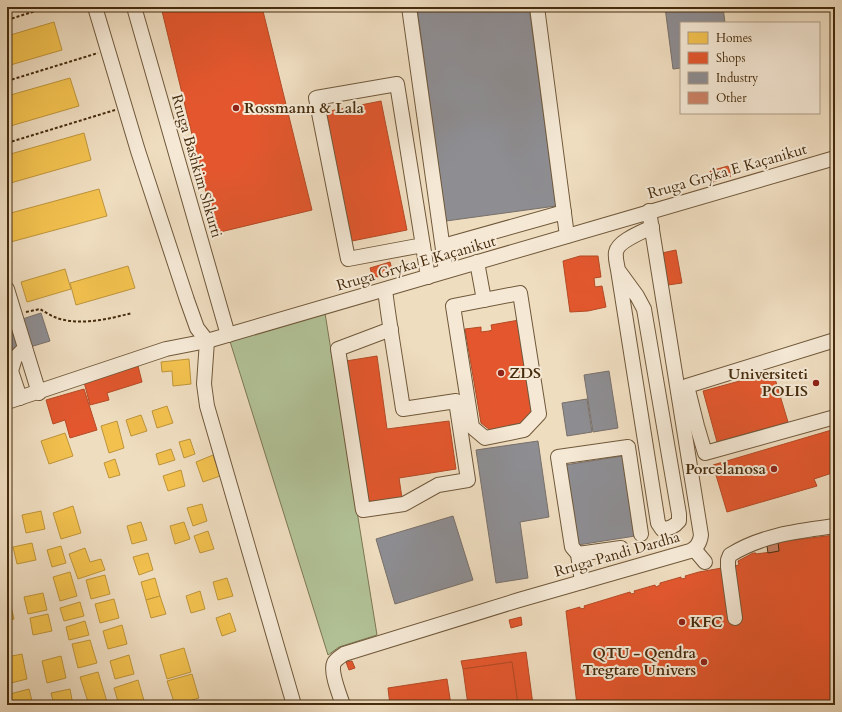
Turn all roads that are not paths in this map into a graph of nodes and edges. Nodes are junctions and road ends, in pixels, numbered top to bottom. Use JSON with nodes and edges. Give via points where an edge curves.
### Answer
{"nodes":[{"id":1,"x":95,"y":7,"type":"edge"},
{"id":2,"x":134,"y":7,"type":"edge"},
{"id":3,"x":409,"y":7,"type":"edge"},
{"id":4,"x":537,"y":7,"type":"edge"},
{"id":5,"x":835,"y":158,"type":"edge"},
{"id":6,"x":649,"y":211,"type":"junction"},
{"id":7,"x":564,"y":212,"type":"junction"},
{"id":8,"x":652,"y":227,"type":"junction"},
{"id":9,"x":568,"y":236,"type":"junction"},
{"id":10,"x":423,"y":245,"type":"junction"},
{"id":11,"x":443,"y":246,"type":"junction"},
{"id":12,"x":477,"y":262,"type":"junction"},
{"id":13,"x":618,"y":270,"type":"junction"},
{"id":14,"x":446,"y":271,"type":"junction"},
{"id":15,"x":428,"y":277,"type":"junction"},
{"id":16,"x":7,"y":289,"type":"edge"},
{"id":17,"x":385,"y":290,"type":"junction"},
{"id":18,"x":484,"y":300,"type":"junction"},
{"id":19,"x":391,"y":329,"type":"junction"},
{"id":20,"x":228,"y":335,"type":"junction"},
{"id":21,"x":835,"y":340,"type":"edge"},
{"id":22,"x":207,"y":341,"type":"junction"},
{"id":23,"x":25,"y":348,"type":"junction"},
{"id":24,"x":39,"y":392,"type":"junction"},
{"id":25,"x":13,"y":400,"type":"edge"},
{"id":26,"x":835,"y":417,"type":"edge"},
{"id":27,"x":835,"y":526,"type":"edge"},
{"id":28,"x":641,"y":534,"type":"dead end"},
{"id":29,"x":621,"y":548,"type":"dead end"},
{"id":30,"x":694,"y":549,"type":"junction"},
{"id":31,"x":578,"y":554,"type":"junction"},
{"id":32,"x":705,"y":562,"type":"dead end"},
{"id":33,"x":582,"y":582,"type":"junction"},
{"id":34,"x":734,"y":618,"type":"dead end"},
{"id":35,"x":294,"y":705,"type":"edge"},
{"id":36,"x":343,"y":705,"type":"edge"}],
"edges":[{"from":1,"to":22,"type":"street","via":[[187,300],[197,328]]},
{"from":2,"to":20,"type":"street","name":"Rruga Bashkim Shkurti"},
{"from":3,"to":11,"type":"street"},
{"from":4,"to":7,"type":"street"},
{"from":5,"to":6,"type":"street","name":"Rruga Gryka E Kaçanikut"},
{"from":6,"to":8,"type":"street","name":"Rruga Pandi Dardha"},
{"from":6,"to":9,"type":"street","name":"Rruga Gryka E Kaçanikut"},
{"from":7,"to":9,"type":"street"},
{"from":7,"to":11,"type":"street"},
{"from":8,"to":13,"type":"street","via":[[620,244],[616,250]]},
{"from":8,"to":30,"type":"street","name":"Rruga Pandi Dardha","via":[[701,536]]},
{"from":9,"to":12,"type":"street","name":"Rruga Gryka E Kaçanikut"},
{"from":10,"to":10,"type":"street","via":[[397,84],[316,98],[348,259]]},
{"from":10,"to":15,"type":"street"},
{"from":11,"to":14,"type":"street"},
{"from":12,"to":14,"type":"street","name":"Rruga Gryka E Kaçanikut"},
{"from":12,"to":18,"type":"street"},
{"from":13,"to":13,"type":"street","via":[[658,523],[662,529],[667,529],[676,525],[679,514],[644,309],[638,296]]},
{"from":14,"to":15,"type":"street","name":"Rruga Gryka E Kaçanikut"},
{"from":15,"to":17,"type":"street","name":"Rruga Gryka E Kaçanikut"},
{"from":16,"to":23,"type":"street"},
{"from":17,"to":19,"type":"street"},
{"from":17,"to":20,"type":"street","name":"Rruga Gryka E Kaçanikut"},
{"from":18,"to":18,"type":"street","via":[[520,293],[539,414],[524,430],[485,438],[472,427],[453,306]]},
{"from":19,"to":19,"type":"street","via":[[403,409],[456,401],[468,480],[438,485],[404,504],[363,510],[338,349]]},
{"from":20,"to":22,"type":"street","name":"Rruga Gryka E Kaçanikut"},
{"from":21,"to":26,"type":"street","via":[[687,386],[705,453]]},
{"from":22,"to":24,"type":"street","name":"Rruga Gryka E Kaçanikut","via":[[166,349]]},
{"from":22,"to":35,"type":"street","via":[[204,384],[207,406]]},
{"from":23,"to":24,"type":"street"},
{"from":23,"to":25,"type":"street","via":[[15,358],[11,371]]},
{"from":24,"to":25,"type":"street","name":"Rruga Gryka E Kaçanikut"},
{"from":27,"to":34,"type":"street","via":[[790,532],[762,540],[730,555],[728,567]]},
{"from":28,"to":31,"type":"street","via":[[628,447],[558,457],[572,547]]},
{"from":29,"to":31,"type":"street"},
{"from":30,"to":32,"type":"street"},
{"from":30,"to":33,"type":"street","name":"Rruga Pandi Dardha"},
{"from":31,"to":33,"type":"street"},
{"from":33,"to":36,"type":"street","name":"Rruga Pandi Dardha","via":[[344,654],[333,667]]}]}
